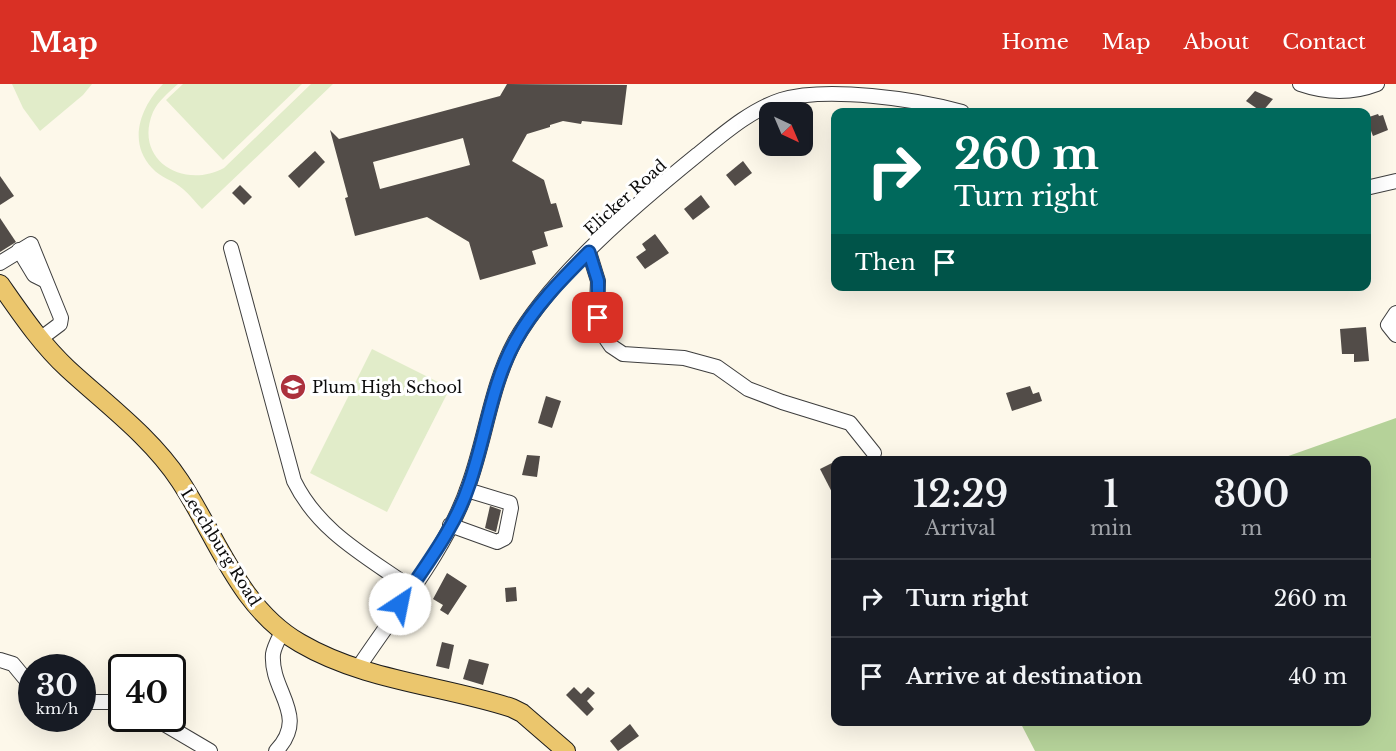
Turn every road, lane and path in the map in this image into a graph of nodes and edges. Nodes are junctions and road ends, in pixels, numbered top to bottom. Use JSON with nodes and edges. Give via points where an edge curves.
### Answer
{"nodes":[{"id":1,"x":1300,"y":84,"type":"edge"},
{"id":2,"x":1377,"y":84,"type":"edge"},
{"id":3,"x":939,"y":108,"type":"edge"},
{"id":4,"x":1396,"y":181,"type":"edge"},
{"id":5,"x":1371,"y":187,"type":"edge"},
{"id":6,"x":231,"y":248,"type":"dead end"},
{"id":7,"x":589,"y":252,"type":"junction"},
{"id":8,"x":0,"y":263,"type":"edge"},
{"id":9,"x":0,"y":284,"type":"edge"},
{"id":10,"x":1396,"y":313,"type":"edge"},
{"id":11,"x":1396,"y":335,"type":"edge"},
{"id":12,"x":40,"y":339,"type":"junction"},
{"id":13,"x":874,"y":453,"type":"dead end"},
{"id":14,"x":467,"y":489,"type":"junction"},
{"id":15,"x":450,"y":525,"type":"junction"},
{"id":16,"x":411,"y":588,"type":"junction"},
{"id":17,"x":282,"y":632,"type":"junction"},
{"id":18,"x":0,"y":660,"type":"edge"},
{"id":19,"x":358,"y":668,"type":"junction"},
{"id":20,"x":18,"y":670,"type":"edge"},
{"id":21,"x":178,"y":732,"type":"edge"},
{"id":22,"x":210,"y":751,"type":"edge"},
{"id":23,"x":276,"y":751,"type":"edge"},
{"id":24,"x":566,"y":751,"type":"edge"}],
"edges":[{"from":1,"to":2,"type":"street","via":[[1344,92]]},
{"from":3,"to":7,"type":"street","name":"Elicker Road","via":[[874,97],[822,95],[782,100],[758,110],[714,142],[641,200]]},
{"from":4,"to":5,"type":"street"},
{"from":6,"to":16,"type":"street","via":[[294,481],[304,500],[335,534]]},
{"from":7,"to":13,"type":"street","via":[[598,281],[600,330],[611,346],[623,354],[684,358],[717,368],[748,389],[850,423]]},
{"from":7,"to":14,"type":"street","name":"Elicker Road","via":[[562,280],[515,342],[489,411]]},
{"from":8,"to":12,"type":"street","via":[[25,247],[43,269],[44,280],[62,318]]},
{"from":9,"to":12,"type":"main road","name":"Leechburg Road"},
{"from":10,"to":11,"type":"street","via":[[1388,324]]},
{"from":12,"to":17,"type":"main road","name":"Leechburg Road","via":[[179,479],[244,591]]},
{"from":14,"to":15,"type":"street","name":"Elicker Road"},
{"from":14,"to":15,"type":"street","via":[[510,503],[505,538],[497,542]]},
{"from":15,"to":16,"type":"street","name":"Elicker Road"},
{"from":16,"to":19,"type":"street","name":"Elicker Road"},
{"from":17,"to":19,"type":"main road","name":"Leechburg Road","via":[[324,656]]},
{"from":17,"to":23,"type":"street","via":[[273,653],[291,725],[285,742]]},
{"from":18,"to":20,"type":"street"},
{"from":19,"to":24,"type":"main road","name":"Leechburg Road","via":[[512,708]]},
{"from":21,"to":22,"type":"street"}]}
